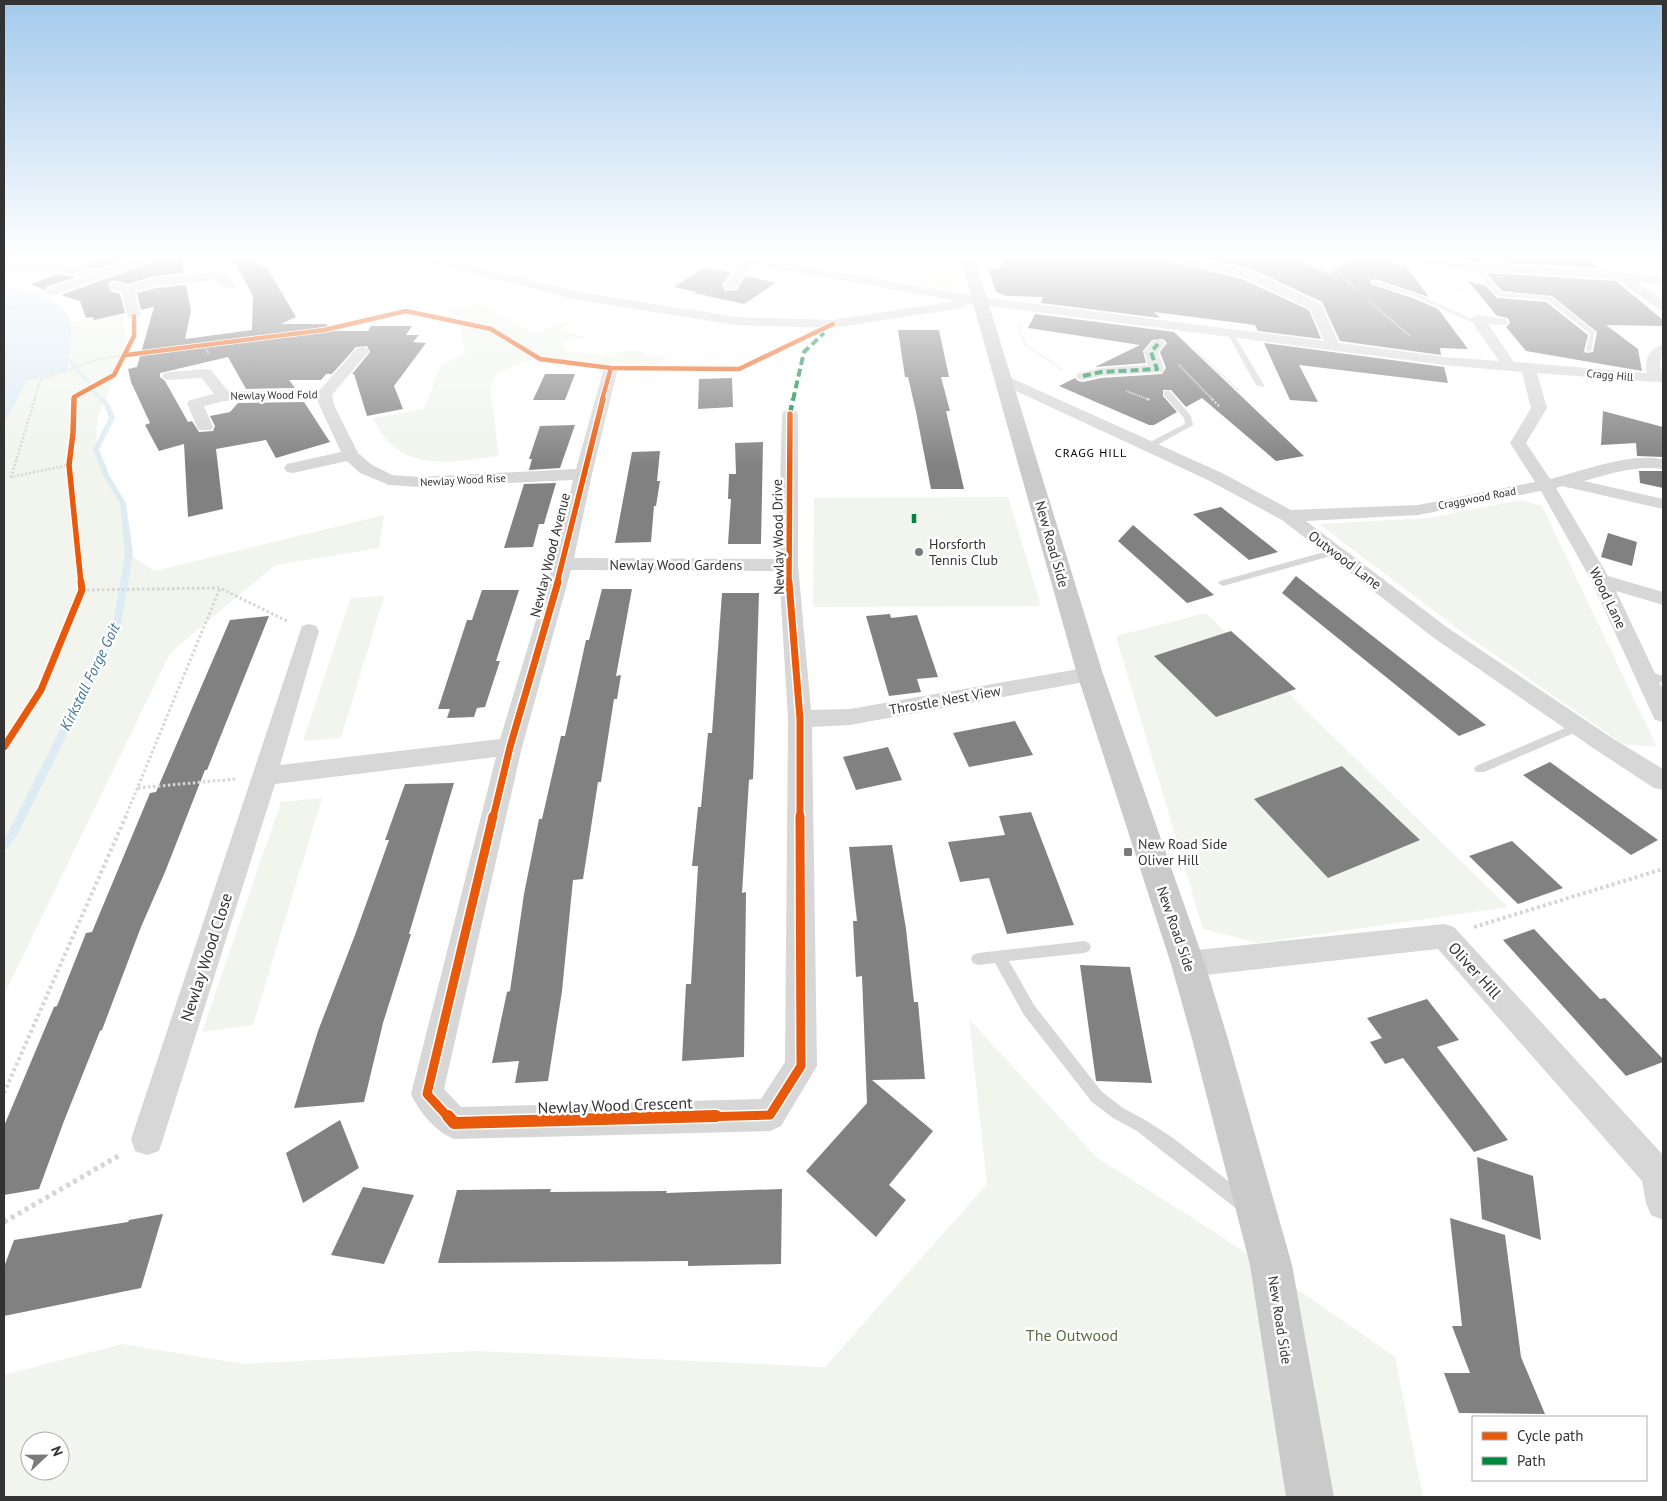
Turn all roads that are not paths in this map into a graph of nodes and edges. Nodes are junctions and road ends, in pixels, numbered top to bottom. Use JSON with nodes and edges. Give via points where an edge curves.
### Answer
{"nodes":[{"id":1,"x":988,"y":327,"type":"edge"},
{"id":2,"x":1184,"y":327,"type":"edge"},
{"id":3,"x":1325,"y":327,"type":"edge"},
{"id":4,"x":1483,"y":327,"type":"edge"},
{"id":5,"x":1586,"y":327,"type":"edge"},
{"id":6,"x":1230,"y":333,"type":"junction"},
{"id":7,"x":1158,"y":344,"type":"road end"},
{"id":8,"x":1334,"y":347,"type":"junction"},
{"id":9,"x":1663,"y":349,"type":"edge"},
{"id":10,"x":362,"y":351,"type":"dead end"},
{"id":11,"x":1589,"y":351,"type":"dead end"},
{"id":12,"x":1510,"y":367,"type":"junction"},
{"id":13,"x":610,"y":368,"type":"dead end"},
{"id":14,"x":1529,"y":368,"type":"junction"},
{"id":15,"x":169,"y":376,"type":"dead end"},
{"id":16,"x":1083,"y":376,"type":"road end"},
{"id":17,"x":1004,"y":380,"type":"junction"},
{"id":18,"x":1660,"y":380,"type":"edge"},
{"id":19,"x":1260,"y":385,"type":"dead end"},
{"id":20,"x":1168,"y":393,"type":"dead end"},
{"id":21,"x":324,"y":395,"type":"junction"},
{"id":22,"x":224,"y":396,"type":"junction"},
{"id":23,"x":790,"y":414,"type":"dead end"},
{"id":24,"x":205,"y":427,"type":"dead end"},
{"id":25,"x":1149,"y":446,"type":"junction"},
{"id":26,"x":351,"y":455,"type":"junction"},
{"id":27,"x":1663,"y":464,"type":"edge"},
{"id":28,"x":293,"y":468,"type":"dead end"},
{"id":29,"x":583,"y":474,"type":"junction"},
{"id":30,"x":1554,"y":483,"type":"junction"},
{"id":31,"x":1663,"y":504,"type":"edge"},
{"id":32,"x":1288,"y":516,"type":"junction"},
{"id":33,"x":1335,"y":552,"type":"junction"},
{"id":34,"x":563,"y":564,"type":"junction"},
{"id":35,"x":788,"y":565,"type":"junction"},
{"id":36,"x":1601,"y":580,"type":"junction"},
{"id":37,"x":1223,"y":583,"type":"dead end"},
{"id":38,"x":1663,"y":599,"type":"edge"},
{"id":39,"x":309,"y":631,"type":"road end"},
{"id":40,"x":1090,"y":674,"type":"junction"},
{"id":41,"x":1654,"y":677,"type":"edge"},
{"id":42,"x":1663,"y":714,"type":"edge"},
{"id":43,"x":800,"y":719,"type":"junction"},
{"id":44,"x":1579,"y":726,"type":"junction"},
{"id":45,"x":510,"y":747,"type":"junction"},
{"id":46,"x":1480,"y":769,"type":"dead end"},
{"id":47,"x":265,"y":776,"type":"junction"},
{"id":48,"x":1663,"y":781,"type":"edge"},
{"id":49,"x":1084,"y":947,"type":"dead end"},
{"id":50,"x":999,"y":957,"type":"junction"},
{"id":51,"x":978,"y":959,"type":"dead end"},
{"id":52,"x":1188,"y":964,"type":"junction"},
{"id":53,"x":147,"y":1139,"type":"road end"},
{"id":54,"x":1661,"y":1184,"type":"edge"},
{"id":55,"x":1257,"y":1214,"type":"junction"},
{"id":56,"x":1310,"y":1497,"type":"edge"}],
"edges":[{"from":1,"to":17,"type":"main road","name":"New Road Side"},
{"from":2,"to":6,"type":"street","name":"Cragg Hill"},
{"from":3,"to":8,"type":"street"},
{"from":4,"to":12,"type":"street"},
{"from":5,"to":11,"type":"lane","via":[[1593,333]]},
{"from":6,"to":8,"type":"street","name":"Cragg Hill"},
{"from":6,"to":19,"type":"lane"},
{"from":7,"to":16,"type":"street","via":[[1151,352],[1157,369]]},
{"from":8,"to":12,"type":"street","name":"Cragg Hill"},
{"from":9,"to":18,"type":"street","name":"Cragg Hill","via":[[1652,359],[1653,370]]},
{"from":10,"to":21,"type":"street"},
{"from":12,"to":14,"type":"street","name":"Cragg Hill"},
{"from":13,"to":29,"type":"street","name":"Newlay Wood Avenue"},
{"from":14,"to":18,"type":"street","name":"Cragg Hill"},
{"from":14,"to":30,"type":"street","name":"Wood Lane","via":[[1539,408],[1518,443]]},
{"from":15,"to":22,"type":"street","name":"Newlay Wood Fold","via":[[206,373]]},
{"from":17,"to":25,"type":"street","name":"Outwood Lane"},
{"from":17,"to":40,"type":"main road","name":"New Road Side"},
{"from":20,"to":25,"type":"lane","via":[[1188,418],[1189,425]]},
{"from":21,"to":22,"type":"street","name":"Newlay Wood Fold"},
{"from":21,"to":26,"type":"street","name":"Newlay Wood Rise"},
{"from":22,"to":24,"type":"street","name":"Newlay Wood Fold","via":[[195,403]]},
{"from":23,"to":35,"type":"street","name":"Newlay Wood Drive"},
{"from":25,"to":32,"type":"street","name":"Outwood Lane","via":[[1216,476]]},
{"from":26,"to":28,"type":"street"},
{"from":26,"to":29,"type":"street","name":"Newlay Wood Rise","via":[[366,469],[389,480],[419,482]]},
{"from":27,"to":30,"type":"street","name":"Craggwood Road","via":[[1625,465]]},
{"from":29,"to":34,"type":"street","name":"Newlay Wood Avenue"},
{"from":30,"to":31,"type":"street"},
{"from":30,"to":32,"type":"street","name":"Craggwood Road","via":[[1418,510]]},
{"from":30,"to":36,"type":"street","name":"Wood Lane"},
{"from":32,"to":33,"type":"street","name":"Outwood Lane"},
{"from":33,"to":37,"type":"lane"},
{"from":33,"to":44,"type":"street","name":"Outwood Lane","via":[[1441,633]]},
{"from":34,"to":35,"type":"street","name":"Newlay Wood Gardens"},
{"from":34,"to":45,"type":"street","name":"Newlay Wood Avenue"},
{"from":35,"to":43,"type":"street","name":"Newlay Wood Drive"},
{"from":36,"to":38,"type":"street"},
{"from":36,"to":41,"type":"street","name":"Wood Lane"},
{"from":39,"to":47,"type":"street","name":"Newlay Wood Close"},
{"from":40,"to":43,"type":"street","name":"Throstle Nest View","via":[[850,717]]},
{"from":40,"to":52,"type":"main road","name":"New Road Side"},
{"from":41,"to":42,"type":"street","name":"Wood Lane"},
{"from":43,"to":45,"type":"street","name":"Newlay Wood Crescent","via":[[801,1066],[770,1115],[454,1123],[427,1094]]},
{"from":44,"to":46,"type":"lane"},
{"from":44,"to":48,"type":"street","name":"Outwood Lane"},
{"from":45,"to":47,"type":"street"},
{"from":47,"to":53,"type":"street","name":"Newlay Wood Close"},
{"from":49,"to":50,"type":"lane"},
{"from":50,"to":51,"type":"lane"},
{"from":50,"to":55,"type":"lane","via":[[1029,1010],[1097,1097],[1167,1144]]},
{"from":52,"to":54,"type":"street","name":"Oliver Hill","via":[[1444,936]]},
{"from":52,"to":55,"type":"main road","name":"New Road Side"},
{"from":55,"to":56,"type":"main road","name":"New Road Side","via":[[1271,1264]]}]}
